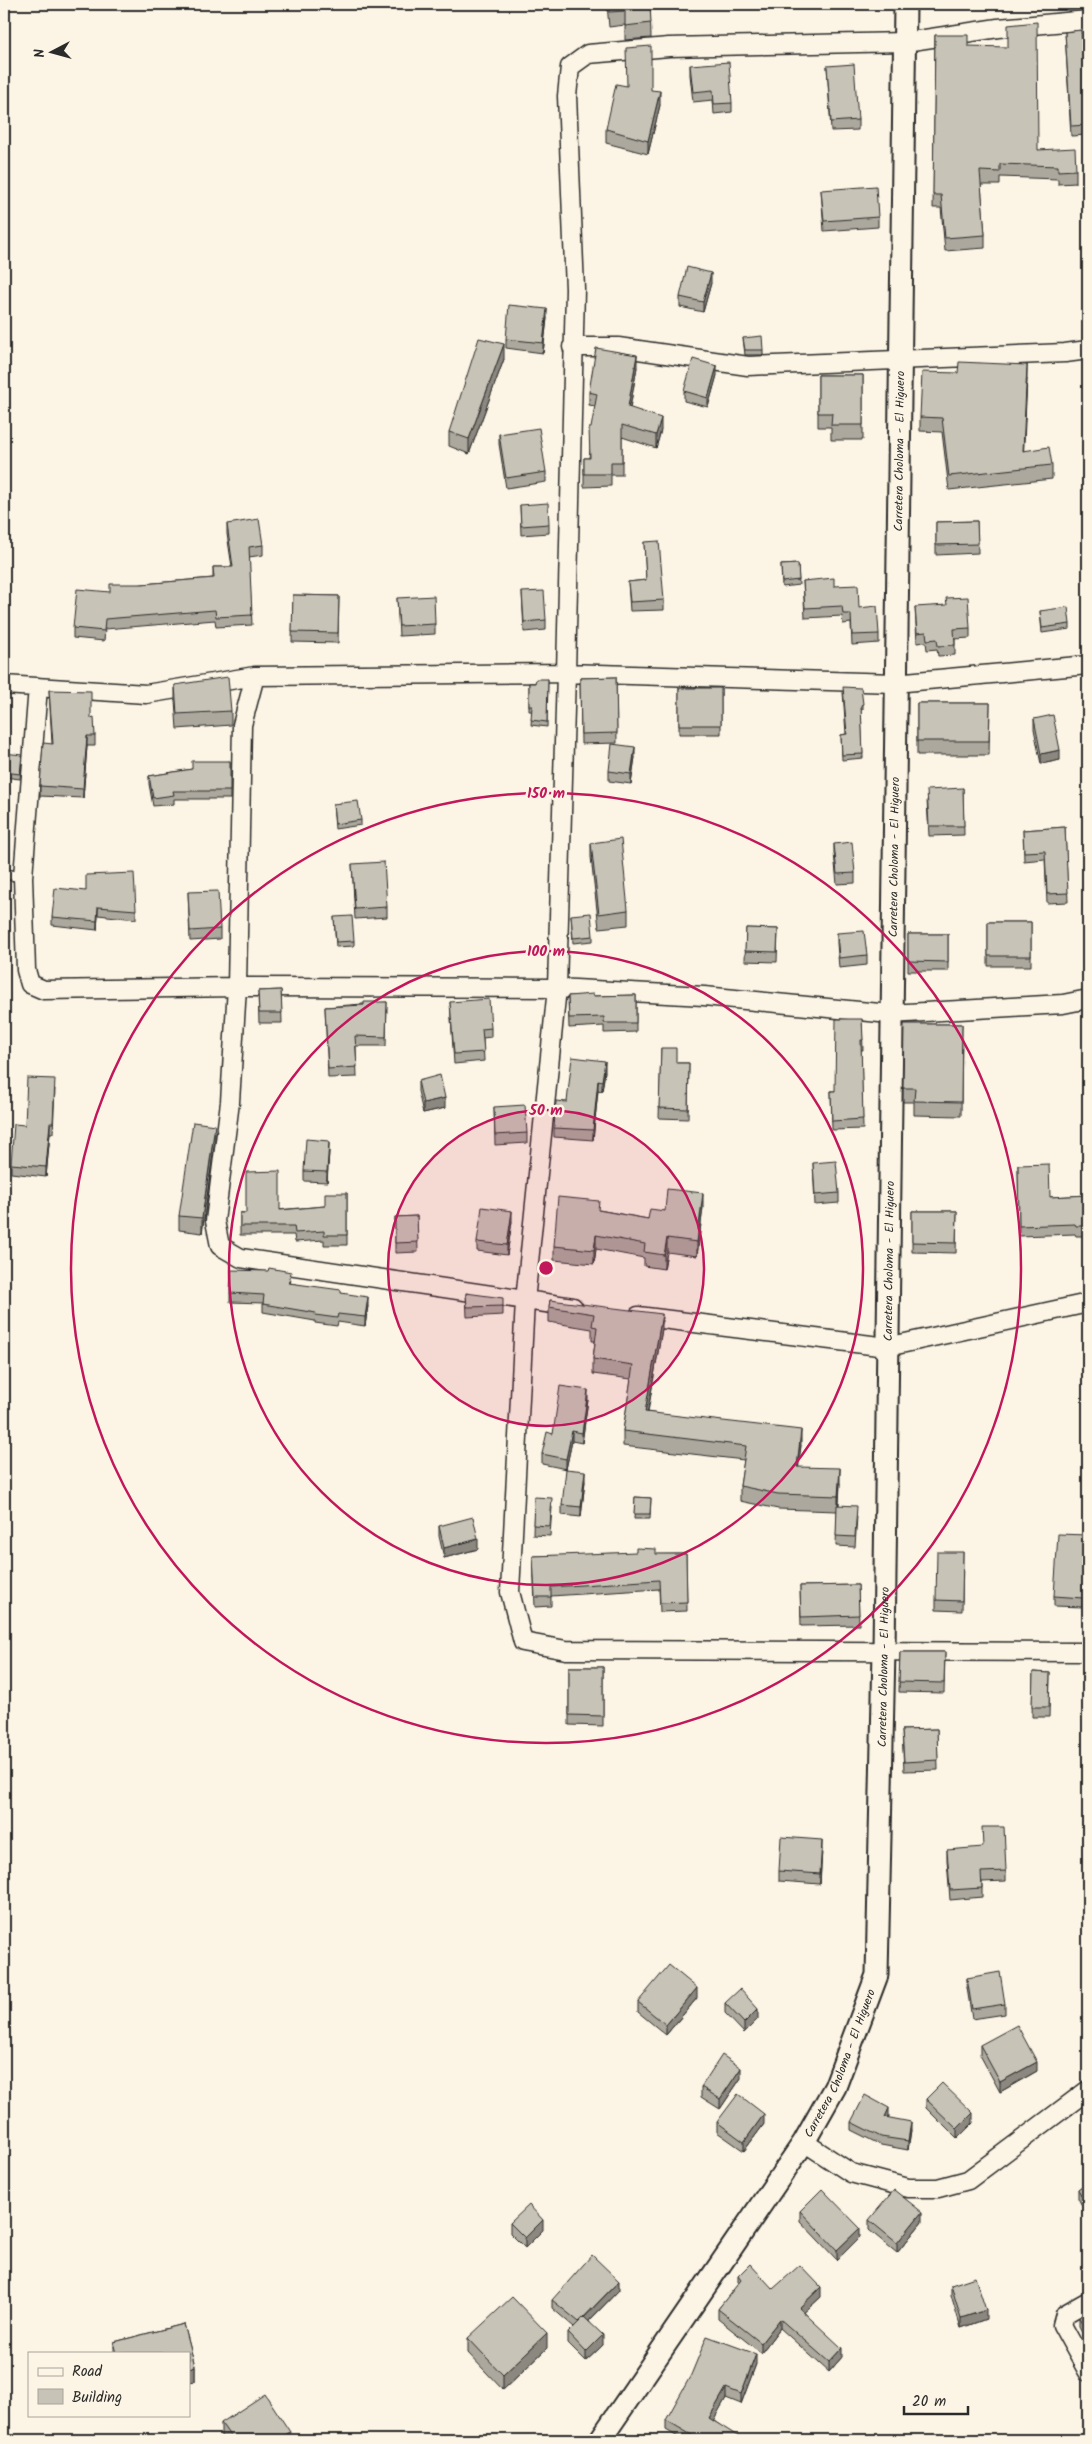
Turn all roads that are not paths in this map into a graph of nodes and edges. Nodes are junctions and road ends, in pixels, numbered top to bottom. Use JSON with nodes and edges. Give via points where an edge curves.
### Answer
{"nodes":[{"id":1,"x":905,"y":4,"type":"edge"},
{"id":2,"x":1088,"y":20,"type":"edge"},
{"id":3,"x":905,"y":42,"type":"junction"},
{"id":4,"x":572,"y":347,"type":"junction"},
{"id":5,"x":1088,"y":350,"type":"edge"},
{"id":6,"x":900,"y":360,"type":"junction"},
{"id":7,"x":1088,"y":665,"type":"edge"},
{"id":8,"x":566,"y":673,"type":"junction"},
{"id":9,"x":255,"y":676,"type":"junction"},
{"id":10,"x":895,"y":683,"type":"junction"},
{"id":11,"x":4,"y":685,"type":"edge"},
{"id":12,"x":38,"y":687,"type":"junction"},
{"id":13,"x":4,"y":874,"type":"edge"},
{"id":14,"x":23,"y":876,"type":"junction"},
{"id":15,"x":237,"y":987,"type":"junction"},
{"id":16,"x":556,"y":988,"type":"junction"},
{"id":17,"x":1088,"y":999,"type":"edge"},
{"id":18,"x":890,"y":1014,"type":"junction"},
{"id":19,"x":525,"y":1301,"type":"junction"},
{"id":20,"x":1088,"y":1303,"type":"edge"},
{"id":21,"x":594,"y":1310,"type":"edge"},
{"id":22,"x":623,"y":1314,"type":"edge"},
{"id":23,"x":887,"y":1348,"type":"junction"},
{"id":24,"x":884,"y":1650,"type":"junction"},
{"id":25,"x":1088,"y":1652,"type":"edge"},
{"id":26,"x":1088,"y":2090,"type":"edge"},
{"id":27,"x":804,"y":2142,"type":"junction"},
{"id":28,"x":1088,"y":2301,"type":"edge"},
{"id":29,"x":1088,"y":2372,"type":"edge"},
{"id":30,"x":600,"y":2440,"type":"edge"}],
"edges":[{"from":1,"to":3,"type":"street","name":"Carretera Choloma - El Higuero"},
{"from":2,"to":3,"type":"street","via":[[998,28]]},
{"from":3,"to":4,"type":"street","via":[[669,47],[588,54],[570,67],[567,96],[575,289]]},
{"from":3,"to":6,"type":"street","name":"Carretera Choloma - El Higuero"},
{"from":4,"to":6,"type":"street","via":[[618,347],[748,366]]},
{"from":4,"to":8,"type":"street"},
{"from":5,"to":6,"type":"street"},
{"from":6,"to":10,"type":"street","name":"Carretera Choloma - El Higuero"},
{"from":7,"to":10,"type":"street"},
{"from":8,"to":9,"type":"street"},
{"from":8,"to":10,"type":"street"},
{"from":8,"to":16,"type":"street"},
{"from":9,"to":12,"type":"street","via":[[146,694]]},
{"from":9,"to":15,"type":"street","via":[[242,725]]},
{"from":10,"to":18,"type":"street","name":"Carretera Choloma - El Higuero"},
{"from":11,"to":12,"type":"street"},
{"from":12,"to":14,"type":"street"},
{"from":13,"to":14,"type":"lane"},
{"from":14,"to":15,"type":"street","via":[[26,970],[30,984],[44,990]]},
{"from":15,"to":16,"type":"street"},
{"from":15,"to":19,"type":"street","via":[[230,1102],[215,1221],[220,1246],[241,1258]]},
{"from":16,"to":18,"type":"street","via":[[704,996]]},
{"from":16,"to":19,"type":"street"},
{"from":17,"to":18,"type":"street","via":[[1063,1004]]},
{"from":18,"to":23,"type":"street","name":"Carretera Choloma - El Higuero"},
{"from":19,"to":21,"type":"street"},
{"from":19,"to":24,"type":"street","via":[[510,1592],[523,1642],[566,1650]]},
{"from":20,"to":23,"type":"street"},
{"from":22,"to":23,"type":"street"},
{"from":23,"to":24,"type":"street","name":"Carretera Choloma - El Higuero"},
{"from":24,"to":25,"type":"street"},
{"from":24,"to":27,"type":"street","name":"Carretera Choloma - El Higuero","via":[[878,1975],[835,2087]]},
{"from":26,"to":27,"type":"street","via":[[968,2180],[938,2188],[908,2188],[851,2173]]},
{"from":27,"to":30,"type":"street","name":"Carretera Choloma - El Higuero"},
{"from":28,"to":29,"type":"street","via":[[1065,2314],[1062,2325]]}]}
